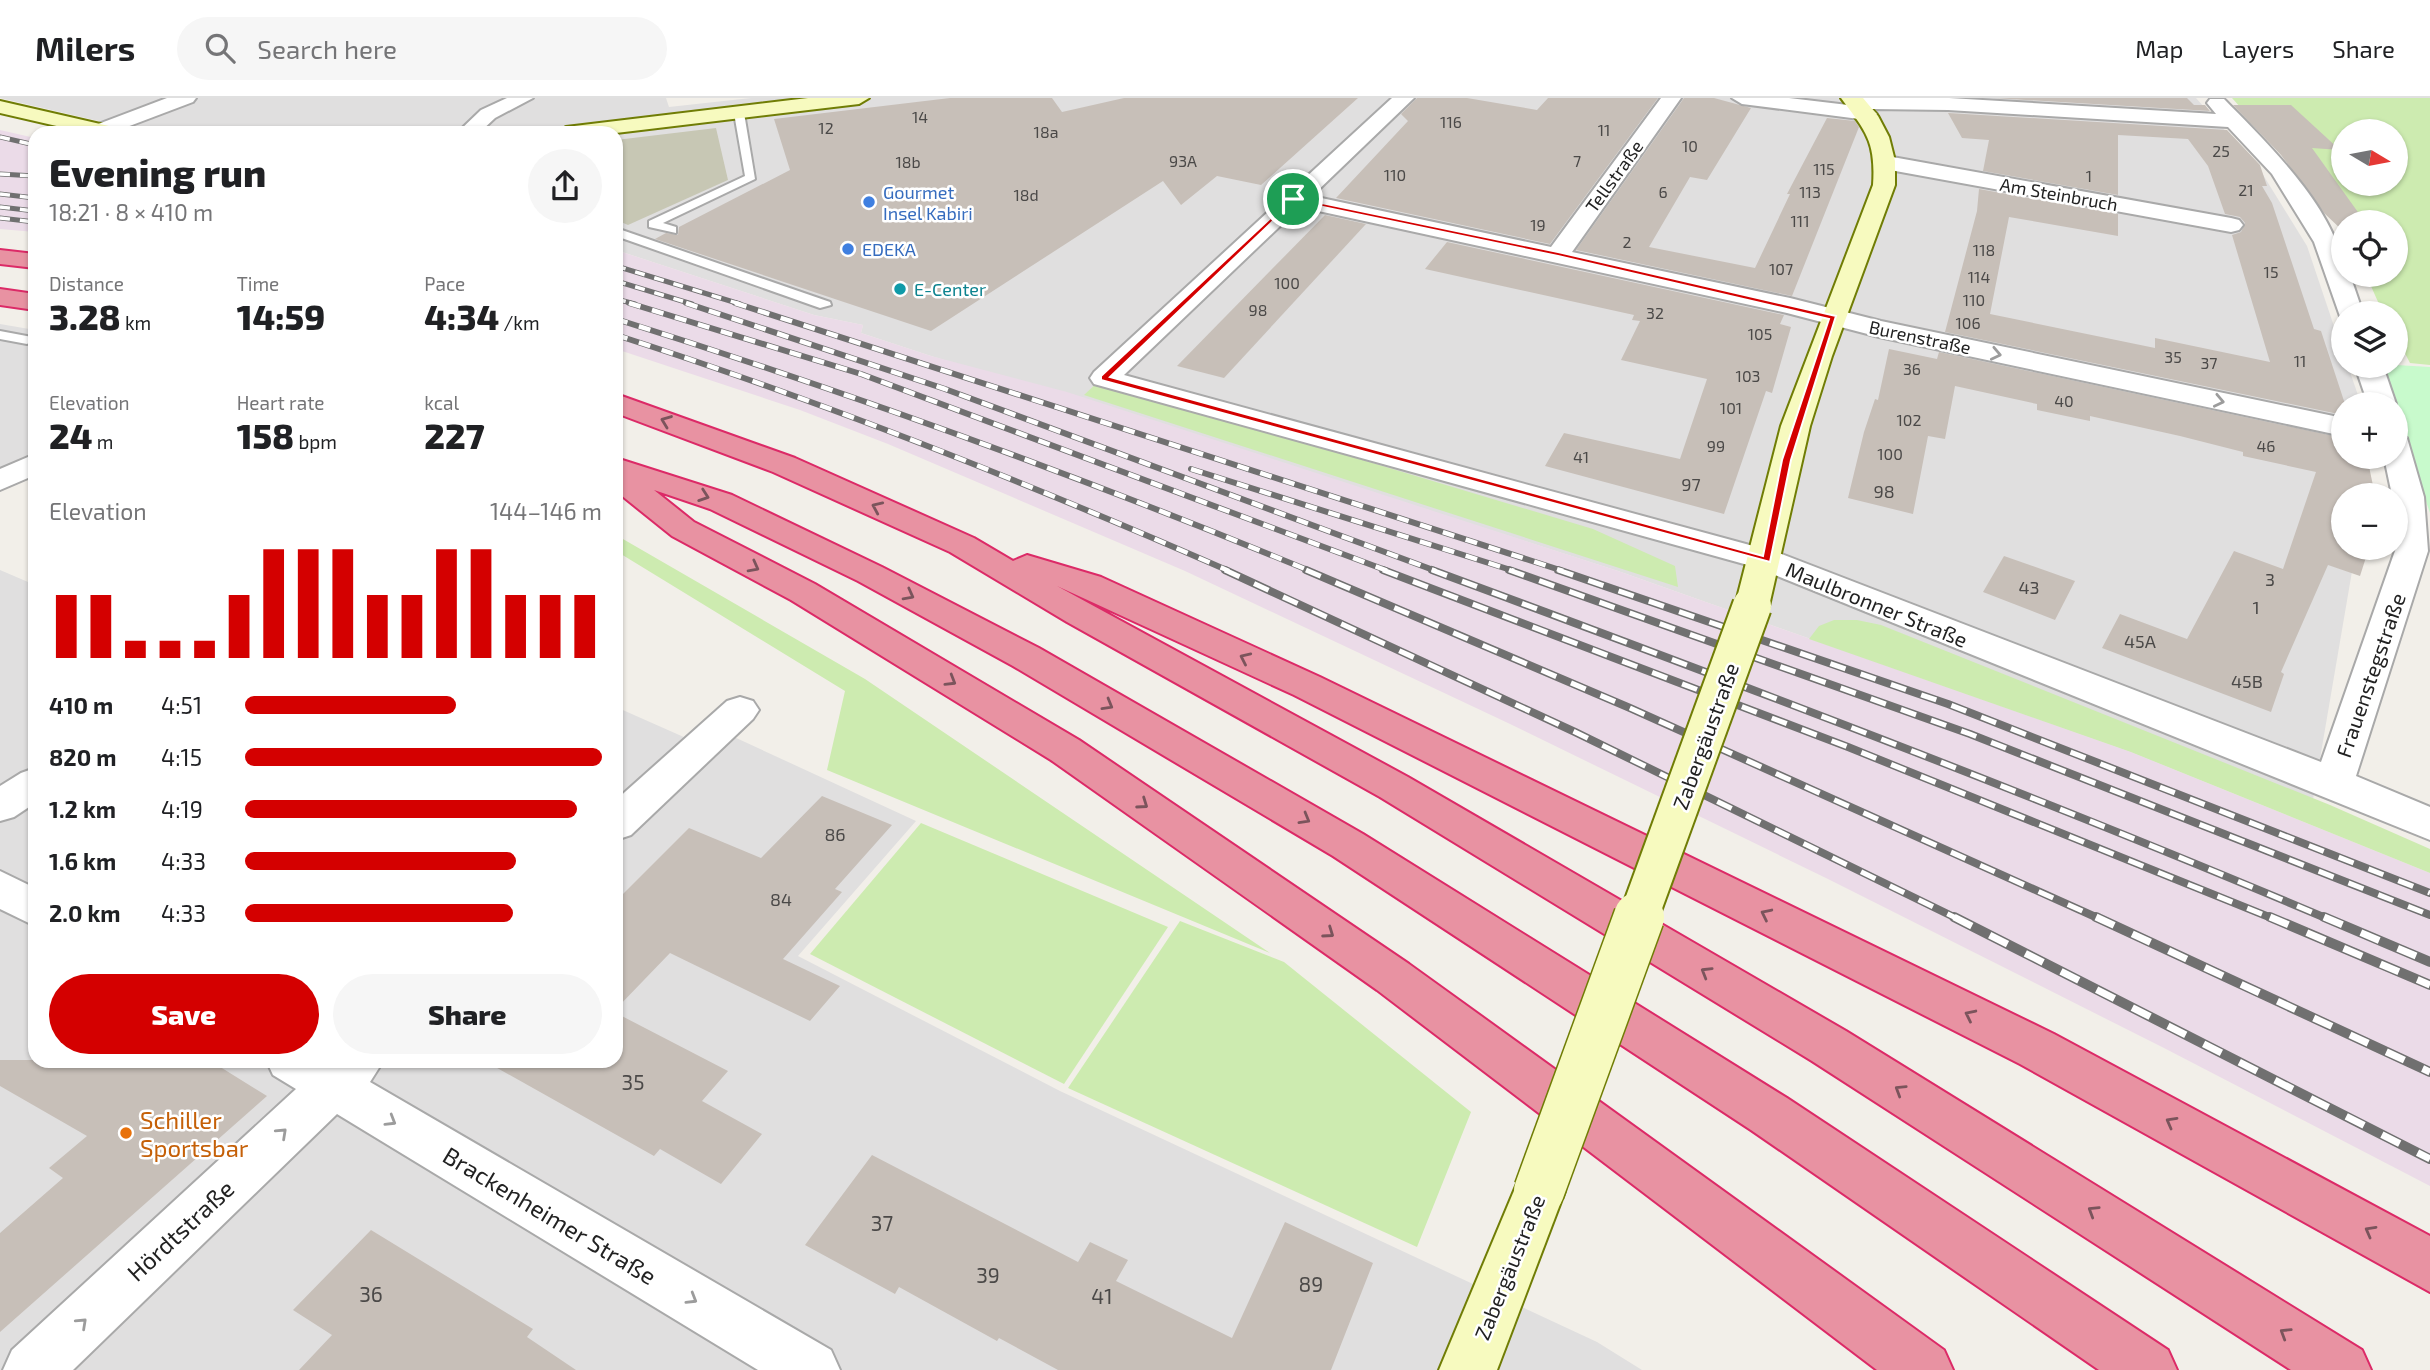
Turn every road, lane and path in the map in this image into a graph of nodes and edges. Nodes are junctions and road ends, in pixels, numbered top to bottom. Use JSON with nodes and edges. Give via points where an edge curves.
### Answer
{"nodes":[{"id":1,"x":186,"y":98,"type":"edge"},
{"id":2,"x":523,"y":98,"type":"edge"},
{"id":3,"x":859,"y":98,"type":"edge"},
{"id":4,"x":1404,"y":98,"type":"edge"},
{"id":5,"x":1671,"y":98,"type":"edge"},
{"id":6,"x":1742,"y":98,"type":"edge"},
{"id":7,"x":2212,"y":98,"type":"edge"},
{"id":8,"x":1858,"y":105,"type":"edge"},
{"id":9,"x":0,"y":107,"type":"edge"},
{"id":10,"x":739,"y":113,"type":"junction"},
{"id":11,"x":2235,"y":121,"type":"junction"},
{"id":12,"x":85,"y":126,"type":"edge"},
{"id":13,"x":119,"y":126,"type":"edge"},
{"id":14,"x":475,"y":126,"type":"edge"},
{"id":15,"x":623,"y":126,"type":"edge"},
{"id":16,"x":1887,"y":163,"type":"junction"},
{"id":17,"x":1293,"y":199,"type":"junction"},
{"id":18,"x":2231,"y":225,"type":"dead end"},
{"id":19,"x":672,"y":230,"type":"dead end"},
{"id":20,"x":623,"y":234,"type":"edge"},
{"id":21,"x":2290,"y":236,"type":"dead end"},
{"id":22,"x":2326,"y":242,"type":"junction"},
{"id":23,"x":1558,"y":254,"type":"junction"},
{"id":24,"x":0,"y":257,"type":"edge"},
{"id":25,"x":28,"y":260,"type":"edge"},
{"id":26,"x":0,"y":297,"type":"edge"},
{"id":27,"x":2346,"y":301,"type":"edge"},
{"id":28,"x":28,"y":302,"type":"edge"},
{"id":29,"x":825,"y":305,"type":"dead end"},
{"id":30,"x":1834,"y":318,"type":"junction"},
{"id":31,"x":0,"y":335,"type":"edge"},
{"id":32,"x":27,"y":340,"type":"dead end"},
{"id":33,"x":623,"y":405,"type":"edge"},
{"id":34,"x":2331,"y":424,"type":"edge"},
{"id":35,"x":28,"y":467,"type":"edge"},
{"id":36,"x":623,"y":469,"type":"edge"},
{"id":37,"x":2402,"y":469,"type":"edge"},
{"id":38,"x":0,"y":481,"type":"edge"},
{"id":39,"x":623,"y":482,"type":"edge"},
{"id":40,"x":962,"y":545,"type":"junction"},
{"id":41,"x":1767,"y":560,"type":"junction"},
{"id":42,"x":740,"y":710,"type":"dead end"},
{"id":43,"x":2334,"y":783,"type":"junction"},
{"id":44,"x":28,"y":788,"type":"edge"},
{"id":45,"x":0,"y":806,"type":"edge"},
{"id":46,"x":623,"y":818,"type":"edge"},
{"id":47,"x":2430,"y":824,"type":"edge"},
{"id":48,"x":0,"y":888,"type":"edge"},
{"id":49,"x":28,"y":905,"type":"edge"},
{"id":50,"x":327,"y":1069,"type":"edge"},
{"id":51,"x":2430,"y":1265,"type":"edge"},
{"id":52,"x":32,"y":1370,"type":"edge"},
{"id":53,"x":811,"y":1370,"type":"edge"},
{"id":54,"x":1468,"y":1370,"type":"edge"},
{"id":55,"x":1924,"y":1370,"type":"edge"},
{"id":56,"x":2148,"y":1370,"type":"edge"},
{"id":57,"x":2342,"y":1370,"type":"edge"}],
"edges":[{"from":1,"to":13,"type":"street"},
{"from":2,"to":14,"type":"street","via":[[488,114]]},
{"from":3,"to":10,"type":"main road"},
{"from":4,"to":17,"type":"street"},
{"from":5,"to":23,"type":"street","name":"Tellstraße"},
{"from":6,"to":8,"type":"street"},
{"from":7,"to":11,"type":"street"},
{"from":8,"to":11,"type":"street","via":[[1948,104]]},
{"from":8,"to":16,"type":"main road","via":[[1881,141]]},
{"from":9,"to":12,"type":"main road"},
{"from":10,"to":15,"type":"main road"},
{"from":10,"to":19,"type":"lane","via":[[751,177],[653,224]]},
{"from":11,"to":22,"type":"street","via":[[2281,170]]},
{"from":16,"to":18,"type":"street","name":"Am Steinbruch"},
{"from":16,"to":30,"type":"main road","name":"Zabergäustraße","via":[[1884,185]]},
{"from":17,"to":23,"type":"street","name":"Burenstraße"},
{"from":17,"to":41,"type":"street","name":"Maulbronner Straße","via":[[1104,378]]},
{"from":20,"to":29,"type":"lane"},
{"from":21,"to":22,"type":"street"},
{"from":22,"to":27,"type":"street"},
{"from":23,"to":30,"type":"street","name":"Burenstraße"},
{"from":24,"to":25,"type":"highway"},
{"from":26,"to":28,"type":"highway"},
{"from":30,"to":34,"type":"street","name":"Burenstraße","one_way":true},
{"from":30,"to":41,"type":"main road","name":"Zabergäustraße","via":[[1787,460]]},
{"from":31,"to":32,"type":"lane"},
{"from":40,"to":33,"type":"highway","one_way":true,"via":[[784,465]]},
{"from":35,"to":38,"type":"street"},
{"from":36,"to":56,"type":"highway","one_way":true,"via":[[721,502],[870,574],[1027,657],[1348,845],[1769,1114]]},
{"from":37,"to":43,"type":"street","name":"Frauenstegstraße","via":[[2413,532],[2411,551]]},
{"from":39,"to":55,"type":"highway","one_way":true,"via":[[683,529],[803,592],[1065,750],[1393,977]]},
{"from":51,"to":40,"type":"highway","one_way":true,"via":[[2037,1049],[1307,686],[1089,585]]},
{"from":57,"to":40,"type":"highway","one_way":true,"via":[[1829,1046],[1394,787]]},
{"from":41,"to":43,"type":"street","name":"Maulbronner Straße"},
{"from":41,"to":54,"type":"main road","name":"Zabergäustraße","bridge":true,"via":[[1539,1191]]},
{"from":42,"to":46,"type":"street"},
{"from":43,"to":47,"type":"street","name":"Maulbronner Straße"},
{"from":44,"to":45,"type":"street"},
{"from":48,"to":49,"type":"street"},
{"from":52,"to":50,"type":"street","name":"Hördtstraße","one_way":true},
{"from":50,"to":53,"type":"street","name":"Brackenheimer Straße","one_way":true}]}
